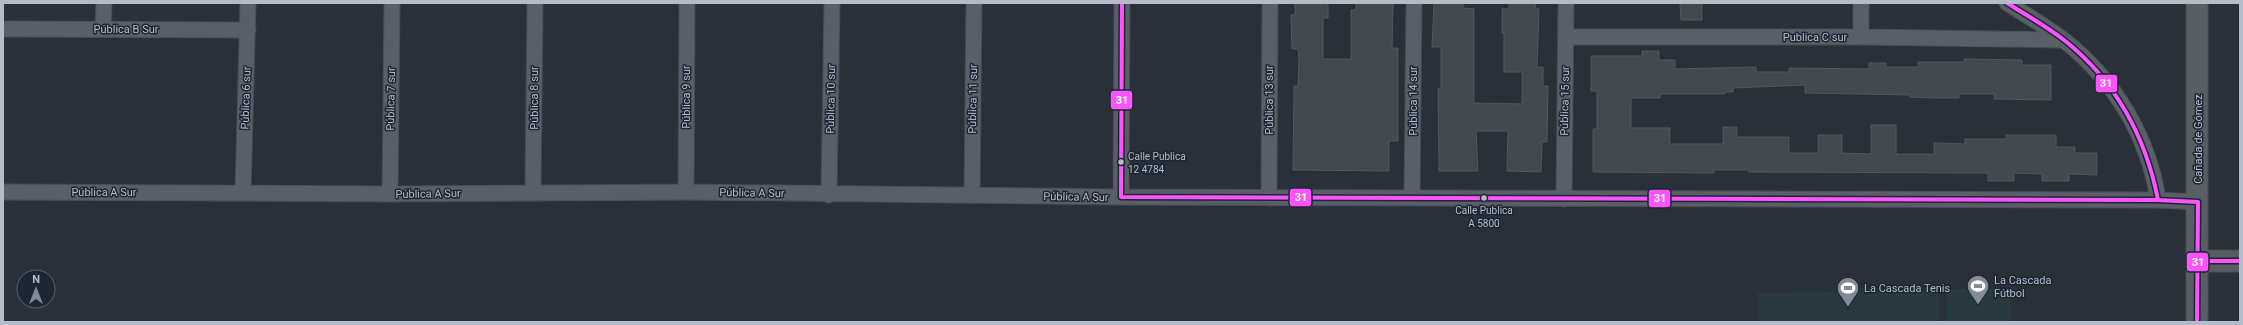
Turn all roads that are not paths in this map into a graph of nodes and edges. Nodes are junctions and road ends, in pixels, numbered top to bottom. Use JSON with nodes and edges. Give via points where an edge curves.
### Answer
{"nodes":[{"id":1,"x":104,"y":3,"type":"edge"},
{"id":2,"x":248,"y":3,"type":"edge"},
{"id":3,"x":392,"y":3,"type":"edge"},
{"id":4,"x":534,"y":3,"type":"edge"},
{"id":5,"x":687,"y":3,"type":"edge"},
{"id":6,"x":832,"y":3,"type":"edge"},
{"id":7,"x":974,"y":3,"type":"edge"},
{"id":8,"x":1122,"y":3,"type":"edge"},
{"id":9,"x":1270,"y":3,"type":"edge"},
{"id":10,"x":1414,"y":3,"type":"edge"},
{"id":11,"x":1566,"y":3,"type":"edge"},
{"id":12,"x":1861,"y":3,"type":"edge"},
{"id":13,"x":2007,"y":3,"type":"edge"},
{"id":14,"x":2197,"y":3,"type":"edge"},
{"id":15,"x":3,"y":29,"type":"edge"},
{"id":16,"x":103,"y":29,"type":"junction"},
{"id":17,"x":248,"y":30,"type":"junction"},
{"id":18,"x":1566,"y":37,"type":"junction"},
{"id":19,"x":1861,"y":37,"type":"junction"},
{"id":20,"x":2064,"y":40,"type":"junction"},
{"id":21,"x":3,"y":192,"type":"edge"},
{"id":22,"x":686,"y":192,"type":"junction"},
{"id":23,"x":243,"y":193,"type":"junction"},
{"id":24,"x":533,"y":193,"type":"junction"},
{"id":25,"x":390,"y":194,"type":"junction"},
{"id":26,"x":829,"y":195,"type":"junction"},
{"id":27,"x":972,"y":195,"type":"junction"},
{"id":28,"x":1121,"y":197,"type":"junction"},
{"id":29,"x":1269,"y":198,"type":"junction"},
{"id":30,"x":1412,"y":198,"type":"junction"},
{"id":31,"x":1564,"y":199,"type":"junction"},
{"id":32,"x":2158,"y":200,"type":"junction"},
{"id":33,"x":2198,"y":202,"type":"junction"},
{"id":34,"x":2198,"y":261,"type":"junction"},
{"id":35,"x":2240,"y":261,"type":"edge"},
{"id":36,"x":2197,"y":322,"type":"edge"}],
"edges":[{"from":1,"to":16,"type":"street"},
{"from":2,"to":17,"type":"street","name":"Pública 6 sur"},
{"from":3,"to":25,"type":"street","name":"Pública 7 sur"},
{"from":4,"to":24,"type":"street","name":"Pública 8 sur"},
{"from":5,"to":22,"type":"street","name":"Pública 9 sur"},
{"from":6,"to":26,"type":"street","name":"Pública 10 sur"},
{"from":7,"to":27,"type":"street","name":"Pública 11 sur"},
{"from":8,"to":28,"type":"street"},
{"from":9,"to":29,"type":"street","name":"Pública 13 sur"},
{"from":10,"to":30,"type":"street","name":"Pública 14 sur"},
{"from":11,"to":18,"type":"street","name":"Pública 15 sur"},
{"from":12,"to":19,"type":"street"},
{"from":13,"to":20,"type":"street"},
{"from":14,"to":33,"type":"main road","name":"Cañada de Gómez"},
{"from":15,"to":16,"type":"street","name":"Pública B Sur"},
{"from":16,"to":17,"type":"street","name":"Pública B Sur"},
{"from":17,"to":23,"type":"street","name":"Pública 6 sur"},
{"from":18,"to":19,"type":"street","name":"Publica C sur"},
{"from":18,"to":31,"type":"street","name":"Pública 15 sur"},
{"from":19,"to":20,"type":"street","name":"Publica C sur"},
{"from":20,"to":32,"type":"street","via":[[2103,78],[2126,110],[2145,149],[2154,175]]},
{"from":21,"to":23,"type":"street","name":"Pública A Sur"},
{"from":22,"to":24,"type":"street","name":"Pública A Sur"},
{"from":22,"to":26,"type":"street","name":"Pública A Sur"},
{"from":23,"to":25,"type":"street","name":"Pública A Sur"},
{"from":24,"to":25,"type":"street","name":"Pública A Sur"},
{"from":26,"to":27,"type":"street","name":"Pública A Sur"},
{"from":27,"to":28,"type":"street","name":"Pública A Sur"},
{"from":28,"to":29,"type":"street","name":"Pública A Sur"},
{"from":29,"to":30,"type":"street","name":"Pública A Sur"},
{"from":30,"to":31,"type":"street","name":"Pública A Sur"},
{"from":31,"to":32,"type":"street","name":"Pública A Sur"},
{"from":32,"to":33,"type":"street","name":"Pública A Sur"},
{"from":33,"to":34,"type":"main road","name":"Cañada de Gómez"},
{"from":34,"to":35,"type":"main road"},
{"from":34,"to":36,"type":"main road","name":"Cañada de Gómez"}]}
